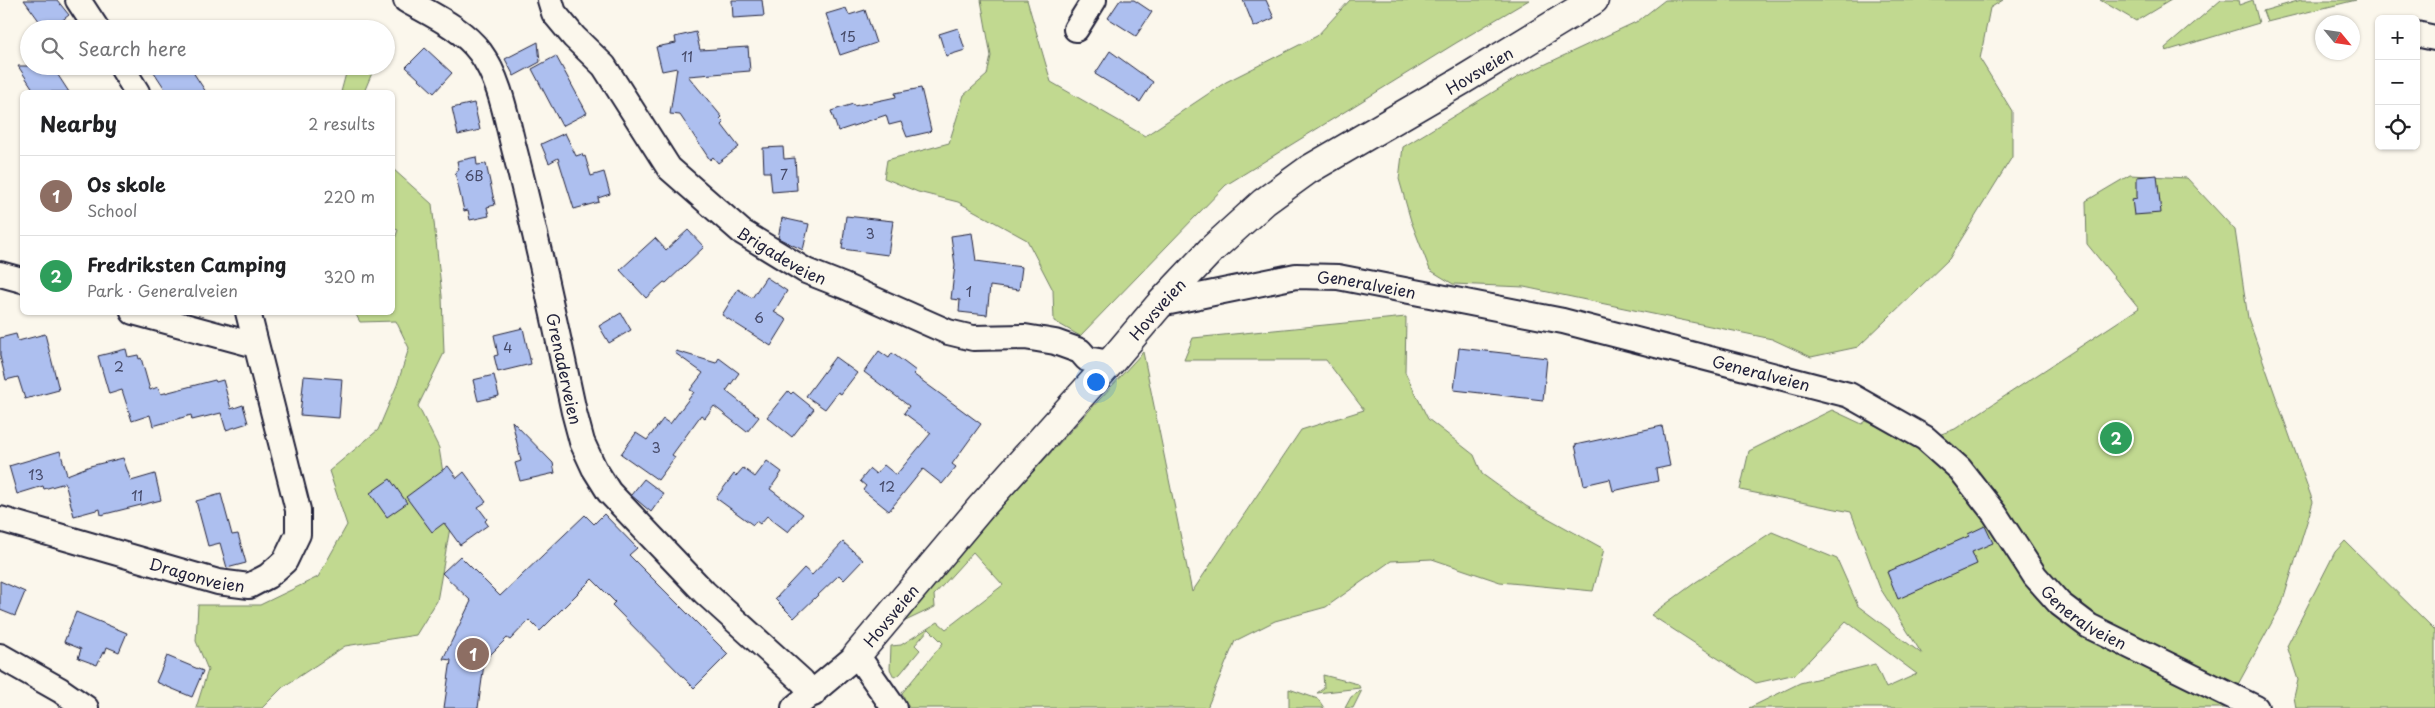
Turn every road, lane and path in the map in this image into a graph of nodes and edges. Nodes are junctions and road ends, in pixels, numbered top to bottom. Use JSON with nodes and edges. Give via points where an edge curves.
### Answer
{"nodes":[{"id":1,"x":78,"y":0,"type":"edge"},
{"id":2,"x":550,"y":0,"type":"edge"},
{"id":3,"x":1094,"y":0,"type":"edge"},
{"id":4,"x":1594,"y":0,"type":"edge"},
{"id":5,"x":419,"y":3,"type":"edge"},
{"id":6,"x":91,"y":20,"type":"edge"},
{"id":7,"x":1076,"y":29,"type":"dead end"},
{"id":8,"x":2420,"y":35,"type":"edge"},
{"id":9,"x":2435,"y":38,"type":"edge"},
{"id":10,"x":127,"y":75,"type":"edge"},
{"id":11,"x":136,"y":90,"type":"edge"},
{"id":12,"x":0,"y":274,"type":"edge"},
{"id":13,"x":20,"y":279,"type":"edge"},
{"id":14,"x":1160,"y":304,"type":"junction"},
{"id":15,"x":144,"y":315,"type":"edge"},
{"id":16,"x":249,"y":315,"type":"edge"},
{"id":17,"x":255,"y":345,"type":"junction"},
{"id":18,"x":1110,"y":363,"type":"junction"},
{"id":19,"x":0,"y":519,"type":"edge"},
{"id":20,"x":857,"y":655,"type":"junction"},
{"id":21,"x":0,"y":656,"type":"edge"},
{"id":22,"x":813,"y":694,"type":"junction"},
{"id":23,"x":86,"y":708,"type":"edge"},
{"id":24,"x":794,"y":708,"type":"edge"},
{"id":25,"x":894,"y":708,"type":"edge"},
{"id":26,"x":2256,"y":708,"type":"edge"}],
"edges":[{"from":1,"to":6,"type":"street"},
{"from":2,"to":18,"type":"street","name":"Brigadeveien","via":[[554,13],[604,66],[669,168],[742,232],[806,271],[948,332],[973,338],[1026,338],[1055,342],[1080,351],[1087,359]]},
{"from":3,"to":7,"type":"street"},
{"from":4,"to":14,"type":"street","name":"Hovsveien","via":[[1308,170],[1264,202],[1211,250]]},
{"from":5,"to":22,"type":"street","name":"Grenaderveien","via":[[471,41],[491,69],[529,204],[574,412],[582,442],[594,468],[616,499],[704,592]]},
{"from":8,"to":9,"type":"street"},
{"from":10,"to":11,"type":"street"},
{"from":12,"to":13,"type":"street"},
{"from":14,"to":18,"type":"street","name":"Hovsveien"},
{"from":14,"to":26,"type":"street","name":"Generalveien","via":[[1296,276],[1338,277],[1563,321],[1849,395],[1925,438],[1960,469],[1995,514],[2035,576],[2060,604],[2089,626]]},
{"from":15,"to":17,"type":"street"},
{"from":16,"to":17,"type":"street","name":"Dragonveien"},
{"from":17,"to":19,"type":"street","name":"Dragonveien","via":[[298,510],[298,534],[285,561],[268,576],[249,586],[218,582]]},
{"from":18,"to":20,"type":"street","name":"Hovsveien","via":[[982,506]]},
{"from":20,"to":22,"type":"street","name":"Hovsveien"},
{"from":20,"to":25,"type":"street"},
{"from":21,"to":23,"type":"street"},
{"from":22,"to":24,"type":"street","name":"Hovsveien"}]}
